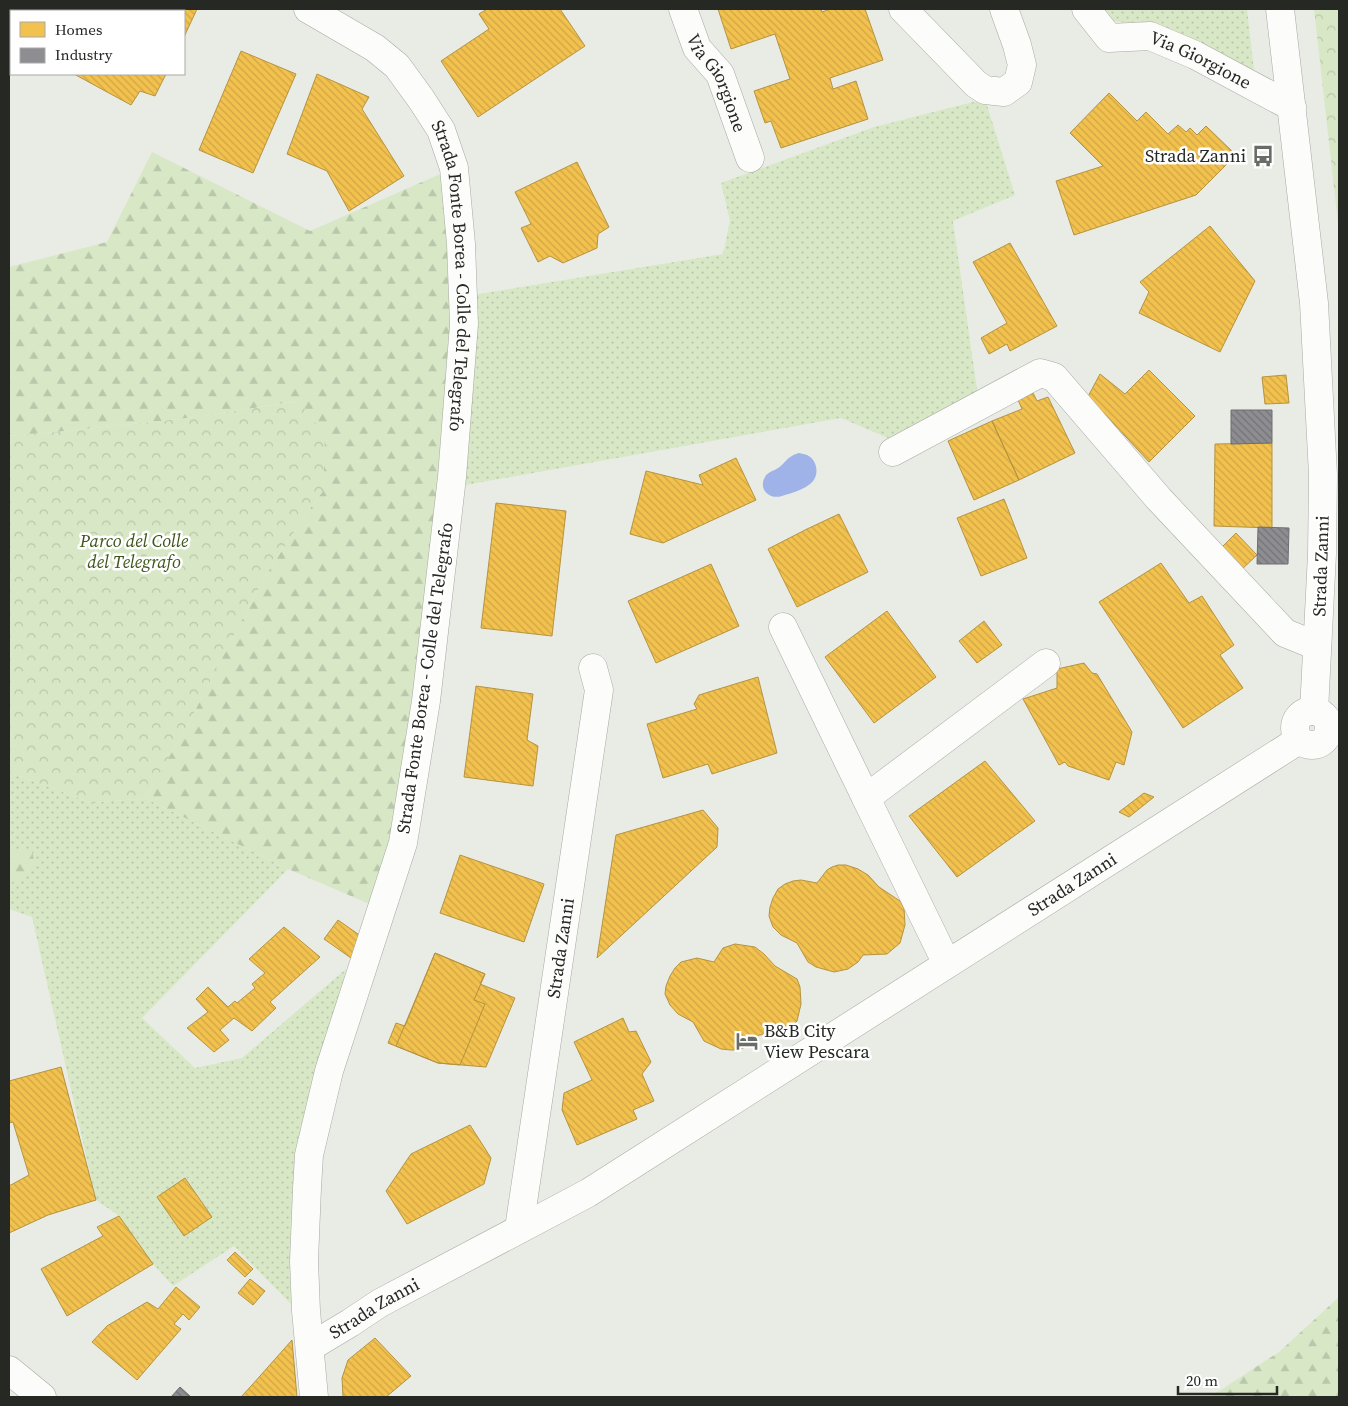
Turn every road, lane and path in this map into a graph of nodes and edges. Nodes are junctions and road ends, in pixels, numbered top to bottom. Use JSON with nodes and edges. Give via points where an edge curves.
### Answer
{"nodes":[{"id":1,"x":308,"y":9,"type":"edge"},
{"id":2,"x":683,"y":9,"type":"edge"},
{"id":3,"x":903,"y":9,"type":"edge"},
{"id":4,"x":1004,"y":9,"type":"edge"},
{"id":5,"x":1086,"y":9,"type":"edge"},
{"id":6,"x":1280,"y":9,"type":"edge"},
{"id":7,"x":1292,"y":107,"type":"junction"},
{"id":8,"x":750,"y":158,"type":"dead end"},
{"id":9,"x":893,"y":452,"type":"dead end"},
{"id":10,"x":783,"y":626,"type":"dead end"},
{"id":11,"x":1317,"y":646,"type":"junction"},
{"id":12,"x":1046,"y":663,"type":"dead end"},
{"id":13,"x":593,"y":668,"type":"dead end"},
{"id":14,"x":1320,"y":746,"type":"edge"},
{"id":15,"x":866,"y":798,"type":"junction"},
{"id":16,"x":947,"y":964,"type":"junction"},
{"id":17,"x":519,"y":1229,"type":"junction"},
{"id":18,"x":310,"y":1347,"type":"junction"},
{"id":19,"x":9,"y":1370,"type":"edge"},
{"id":20,"x":42,"y":1397,"type":"edge"},
{"id":21,"x":314,"y":1397,"type":"edge"}],
"edges":[{"from":1,"to":18,"type":"street","name":"Strada Fonte Borea - Colle del Telegrafo","via":[[375,48],[397,66],[441,130],[454,168],[464,324],[452,477],[426,701],[403,843],[329,1070],[309,1155],[304,1260]]},
{"from":2,"to":8,"type":"street","name":"Via Giorgione","via":[[698,48],[720,74]]},
{"from":3,"to":4,"type":"street","via":[[976,84],[986,90],[1004,92],[1018,82],[1022,65]]},
{"from":5,"to":7,"type":"street","name":"Via Giorgione","via":[[1109,38],[1150,36],[1195,55]]},
{"from":6,"to":7,"type":"street","name":"Strada Zanni"},
{"from":7,"to":11,"type":"street","name":"Strada Zanni","via":[[1314,303],[1323,475]]},
{"from":9,"to":11,"type":"street","name":"Strada Zanni","via":[[1040,373],[1054,377],[1159,499],[1285,633]]},
{"from":10,"to":15,"type":"street"},
{"from":11,"to":14,"type":"street","name":"Strada Zanni","via":[[1314,711],[1324,716],[1329,726]]},
{"from":12,"to":15,"type":"street"},
{"from":13,"to":17,"type":"street","name":"Strada Zanni","via":[[599,690]]},
{"from":14,"to":16,"type":"street","name":"Strada Zanni"},
{"from":15,"to":16,"type":"street"},
{"from":16,"to":17,"type":"street","name":"Strada Zanni","via":[[588,1193]]},
{"from":17,"to":18,"type":"street","name":"Strada Zanni","via":[[380,1303]]},
{"from":18,"to":21,"type":"street","name":"Strada Fonte Borea - Colle del Telegrafo"},
{"from":19,"to":20,"type":"street"}]}
